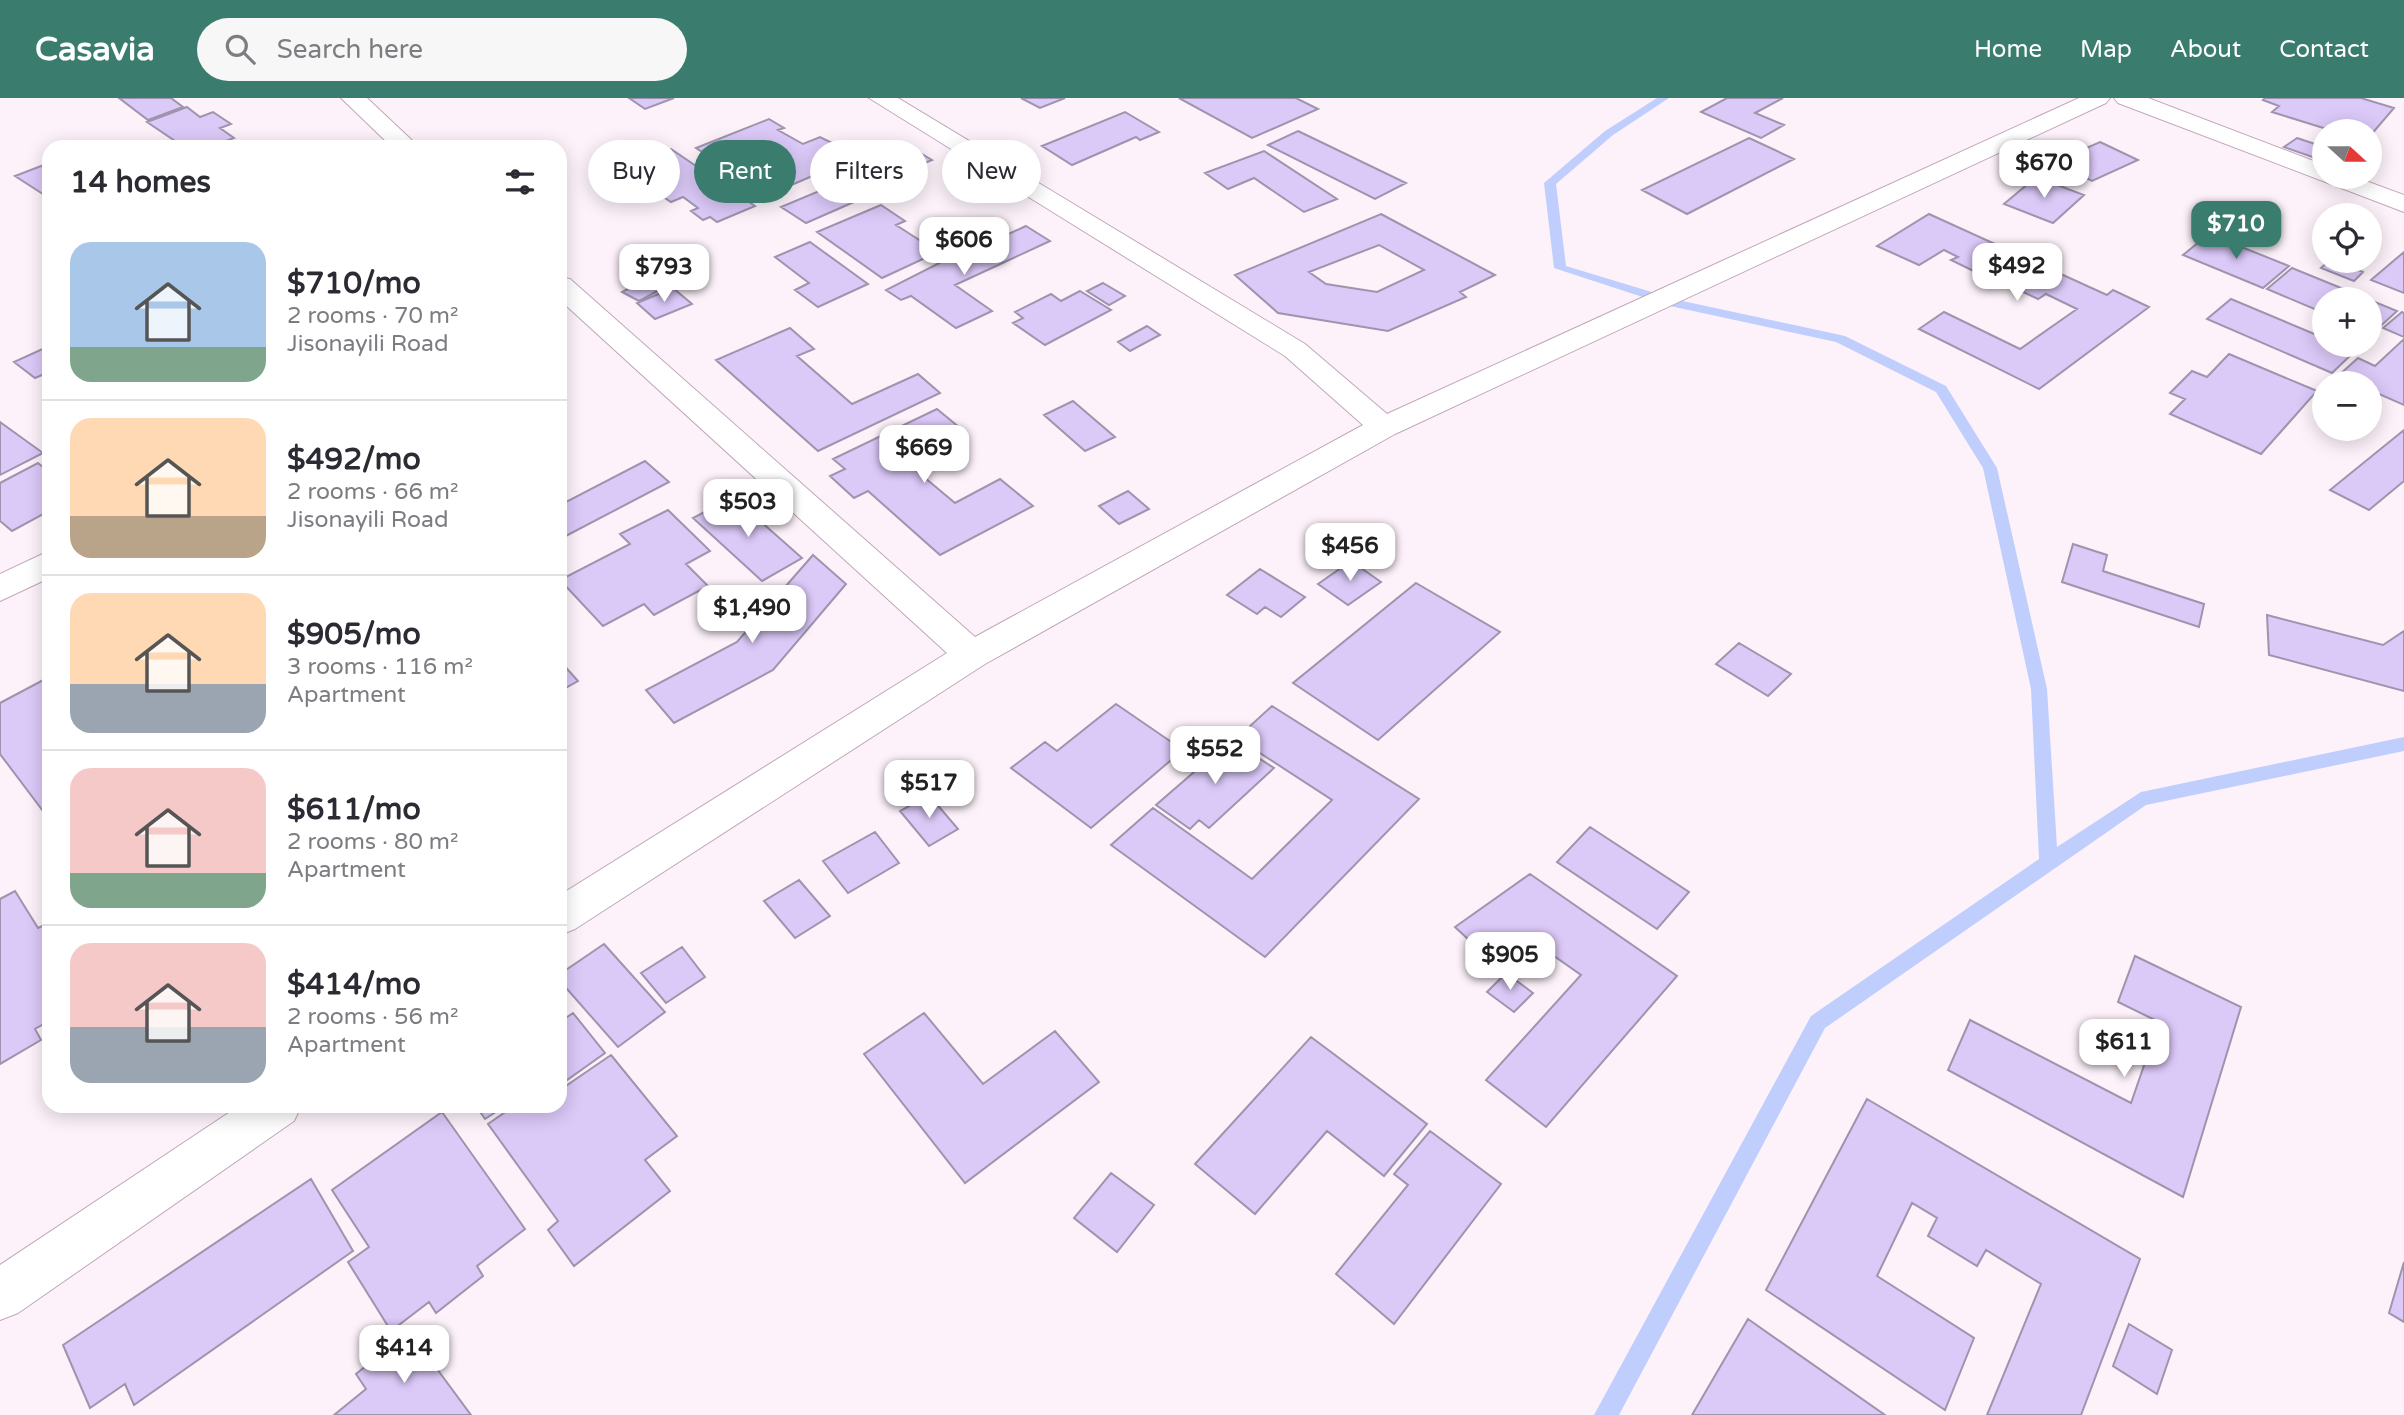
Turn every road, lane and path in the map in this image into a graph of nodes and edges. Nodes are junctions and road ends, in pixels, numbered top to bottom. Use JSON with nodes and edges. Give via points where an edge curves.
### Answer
{"nodes":[{"id":1,"x":353,"y":98,"type":"edge"},
{"id":2,"x":881,"y":98,"type":"edge"},
{"id":3,"x":2098,"y":98,"type":"edge"},
{"id":4,"x":2126,"y":98,"type":"edge"},
{"id":5,"x":399,"y":140,"type":"edge"},
{"id":6,"x":2312,"y":169,"type":"edge"},
{"id":7,"x":2364,"y":189,"type":"edge"},
{"id":8,"x":2404,"y":204,"type":"edge"},
{"id":9,"x":567,"y":291,"type":"edge"},
{"id":10,"x":1384,"y":427,"type":"junction"},
{"id":11,"x":42,"y":566,"type":"edge"},
{"id":12,"x":0,"y":589,"type":"edge"},
{"id":13,"x":972,"y":655,"type":"junction"},
{"id":14,"x":567,"y":913,"type":"edge"},
{"id":15,"x":268,"y":1113,"type":"edge"},
{"id":16,"x":0,"y":1295,"type":"edge"}],
"edges":[{"from":1,"to":5,"type":"street"},
{"from":2,"to":10,"type":"street","via":[[1295,350]]},
{"from":3,"to":10,"type":"street"},
{"from":4,"to":6,"type":"street"},
{"from":7,"to":8,"type":"street"},
{"from":9,"to":13,"type":"street"},
{"from":10,"to":13,"type":"street"},
{"from":11,"to":12,"type":"street"},
{"from":13,"to":14,"type":"street"},
{"from":15,"to":16,"type":"street"}]}
